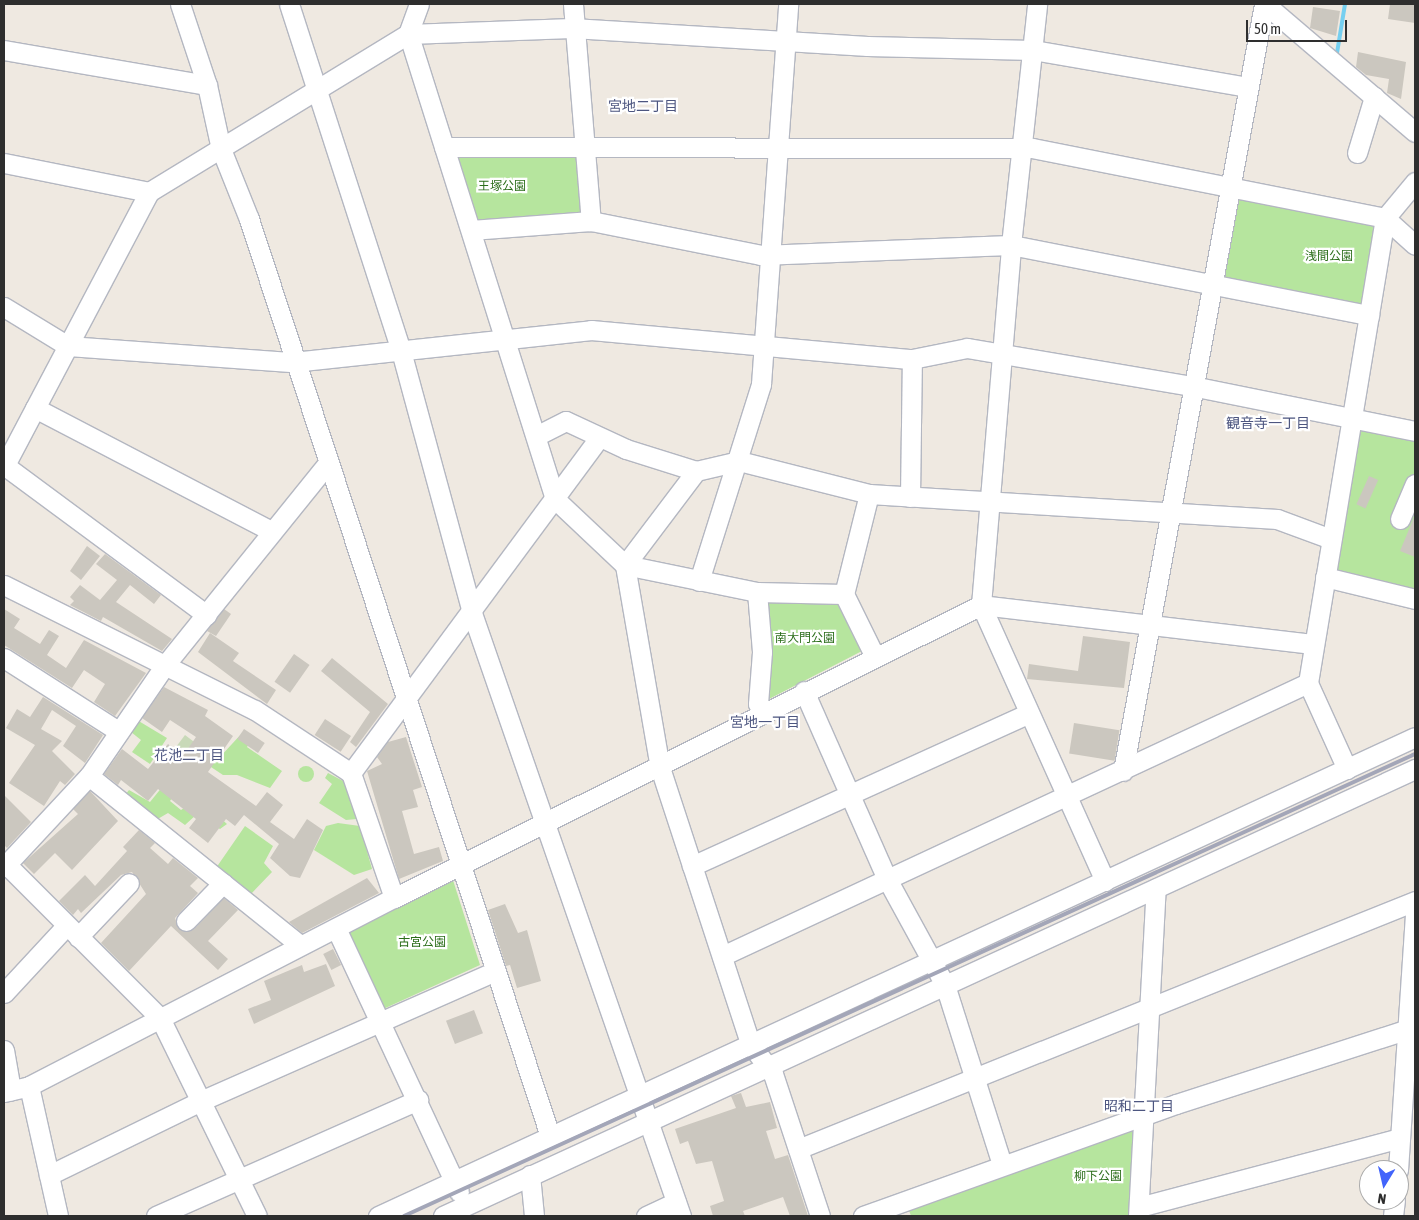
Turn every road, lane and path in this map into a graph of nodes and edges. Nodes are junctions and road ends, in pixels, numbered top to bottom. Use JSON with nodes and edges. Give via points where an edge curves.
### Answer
{"nodes":[{"id":1,"x":180,"y":4,"type":"edge"},
{"id":2,"x":289,"y":4,"type":"edge"},
{"id":3,"x":419,"y":4,"type":"edge"},
{"id":4,"x":573,"y":4,"type":"edge"},
{"id":5,"x":788,"y":4,"type":"edge"},
{"id":6,"x":1037,"y":4,"type":"edge"},
{"id":7,"x":1265,"y":4,"type":"edge"},
{"id":8,"x":572,"y":28,"type":"junction"},
{"id":9,"x":408,"y":34,"type":"junction"},
{"id":10,"x":787,"y":41,"type":"junction"},
{"id":11,"x":4,"y":50,"type":"edge"},
{"id":12,"x":1033,"y":50,"type":"junction"},
{"id":13,"x":207,"y":85,"type":"junction"},
{"id":14,"x":1248,"y":87,"type":"junction"},
{"id":15,"x":317,"y":93,"type":"junction"},
{"id":16,"x":1374,"y":97,"type":"junction"},
{"id":17,"x":1415,"y":132,"type":"edge"},
{"id":18,"x":584,"y":146,"type":"junction"},
{"id":19,"x":444,"y":147,"type":"junction"},
{"id":20,"x":780,"y":147,"type":"junction"},
{"id":21,"x":1022,"y":148,"type":"junction"},
{"id":22,"x":221,"y":150,"type":"junction"},
{"id":23,"x":1357,"y":153,"type":"dead end"},
{"id":24,"x":4,"y":163,"type":"edge"},
{"id":25,"x":1415,"y":182,"type":"edge"},
{"id":26,"x":1230,"y":186,"type":"junction"},
{"id":27,"x":149,"y":192,"type":"junction"},
{"id":28,"x":1385,"y":218,"type":"junction"},
{"id":29,"x":591,"y":221,"type":"junction"},
{"id":30,"x":471,"y":230,"type":"junction"},
{"id":31,"x":1011,"y":245,"type":"junction"},
{"id":32,"x":1415,"y":245,"type":"edge"},
{"id":33,"x":772,"y":254,"type":"junction"},
{"id":34,"x":1211,"y":283,"type":"junction"},
{"id":35,"x":4,"y":307,"type":"edge"},
{"id":36,"x":1369,"y":315,"type":"junction"},
{"id":37,"x":508,"y":339,"type":"junction"},
{"id":38,"x":765,"y":345,"type":"junction"},
{"id":39,"x":68,"y":346,"type":"junction"},
{"id":40,"x":401,"y":351,"type":"junction"},
{"id":41,"x":1004,"y":353,"type":"junction"},
{"id":42,"x":912,"y":359,"type":"junction"},
{"id":43,"x":293,"y":362,"type":"junction"},
{"id":44,"x":1192,"y":386,"type":"junction"},
{"id":45,"x":35,"y":408,"type":"junction"},
{"id":46,"x":1350,"y":417,"type":"junction"},
{"id":47,"x":1415,"y":431,"type":"edge"},
{"id":48,"x":538,"y":435,"type":"junction"},
{"id":49,"x":599,"y":438,"type":"junction"},
{"id":50,"x":739,"y":461,"type":"junction"},
{"id":51,"x":327,"y":464,"type":"junction"},
{"id":52,"x":4,"y":466,"type":"edge"},
{"id":53,"x":696,"y":471,"type":"junction"},
{"id":54,"x":1415,"y":484,"type":"edge"},
{"id":55,"x":869,"y":494,"type":"junction"},
{"id":56,"x":910,"y":497,"type":"junction"},
{"id":57,"x":555,"y":499,"type":"junction"},
{"id":58,"x":989,"y":502,"type":"junction"},
{"id":59,"x":1170,"y":510,"type":"junction"},
{"id":60,"x":1400,"y":519,"type":"dead end"},
{"id":61,"x":271,"y":531,"type":"junction"},
{"id":62,"x":1331,"y":539,"type":"junction"},
{"id":63,"x":626,"y":565,"type":"junction"},
{"id":64,"x":1325,"y":577,"type":"junction"},
{"id":65,"x":699,"y":581,"type":"junction"},
{"id":66,"x":4,"y":585,"type":"edge"},
{"id":67,"x":758,"y":592,"type":"junction"},
{"id":68,"x":844,"y":594,"type":"junction"},
{"id":69,"x":1415,"y":599,"type":"edge"},
{"id":70,"x":981,"y":605,"type":"junction"},
{"id":71,"x":472,"y":613,"type":"junction"},
{"id":72,"x":207,"y":615,"type":"junction"},
{"id":73,"x":1150,"y":624,"type":"junction"},
{"id":74,"x":1314,"y":644,"type":"junction"},
{"id":75,"x":875,"y":657,"type":"junction"},
{"id":76,"x":4,"y":658,"type":"edge"},
{"id":77,"x":165,"y":665,"type":"junction"},
{"id":78,"x":1308,"y":683,"type":"junction"},
{"id":79,"x":804,"y":691,"type":"junction"},
{"id":80,"x":406,"y":700,"type":"junction"},
{"id":81,"x":764,"y":711,"type":"junction"},
{"id":82,"x":1029,"y":713,"type":"junction"},
{"id":83,"x":118,"y":731,"type":"junction"},
{"id":84,"x":1415,"y":737,"type":"edge"},
{"id":85,"x":660,"y":768,"type":"junction"},
{"id":86,"x":1347,"y":769,"type":"junction"},
{"id":87,"x":1415,"y":769,"type":"edge"},
{"id":88,"x":1123,"y":771,"type":"junction"},
{"id":89,"x":351,"y":773,"type":"junction"},
{"id":90,"x":89,"y":776,"type":"junction"},
{"id":91,"x":850,"y":795,"type":"junction"},
{"id":92,"x":1066,"y":797,"type":"junction"},
{"id":93,"x":548,"y":822,"type":"junction"},
{"id":94,"x":5,"y":864,"type":"edge"},
{"id":95,"x":459,"y":865,"type":"junction"},
{"id":96,"x":692,"y":866,"type":"junction"},
{"id":97,"x":887,"y":879,"type":"junction"},
{"id":98,"x":1105,"y":881,"type":"junction"},
{"id":99,"x":223,"y":883,"type":"junction"},
{"id":100,"x":129,"y":884,"type":"dead end"},
{"id":101,"x":1156,"y":888,"type":"junction"},
{"id":102,"x":394,"y":898,"type":"junction"},
{"id":103,"x":1415,"y":901,"type":"edge"},
{"id":104,"x":1415,"y":911,"type":"edge"},
{"id":105,"x":186,"y":921,"type":"dead end"},
{"id":106,"x":336,"y":928,"type":"junction"},
{"id":107,"x":72,"y":932,"type":"junction"},
{"id":108,"x":300,"y":945,"type":"junction"},
{"id":109,"x":722,"y":956,"type":"junction"},
{"id":110,"x":928,"y":962,"type":"junction"},
{"id":111,"x":496,"y":971,"type":"junction"},
{"id":112,"x":945,"y":985,"type":"junction"},
{"id":113,"x":4,"y":993,"type":"edge"},
{"id":114,"x":1148,"y":1006,"type":"junction"},
{"id":115,"x":160,"y":1018,"type":"junction"},
{"id":116,"x":382,"y":1020,"type":"junction"},
{"id":117,"x":1410,"y":1028,"type":"edge"},
{"id":118,"x":750,"y":1043,"type":"junction"},
{"id":119,"x":4,"y":1050,"type":"edge"},
{"id":120,"x":768,"y":1067,"type":"junction"},
{"id":121,"x":975,"y":1077,"type":"junction"},
{"id":122,"x":14,"y":1089,"type":"edge"},
{"id":123,"x":641,"y":1092,"type":"junction"},
{"id":124,"x":203,"y":1100,"type":"junction"},
{"id":125,"x":418,"y":1100,"type":"junction"},
{"id":126,"x":1142,"y":1116,"type":"junction"},
{"id":127,"x":650,"y":1121,"type":"junction"},
{"id":128,"x":550,"y":1136,"type":"junction"},
{"id":129,"x":1400,"y":1138,"type":"junction"},
{"id":130,"x":798,"y":1149,"type":"junction"},
{"id":131,"x":1399,"y":1160,"type":"edge"},
{"id":132,"x":1002,"y":1165,"type":"junction"},
{"id":133,"x":49,"y":1175,"type":"junction"},
{"id":134,"x":530,"y":1176,"type":"junction"},
{"id":135,"x":238,"y":1177,"type":"junction"},
{"id":136,"x":454,"y":1182,"type":"junction"},
{"id":137,"x":464,"y":1206,"type":"junction"},
{"id":138,"x":679,"y":1209,"type":"edge"},
{"id":139,"x":906,"y":1209,"type":"edge"},
{"id":140,"x":1138,"y":1212,"type":"edge"},
{"id":141,"x":58,"y":1216,"type":"edge"},
{"id":142,"x":156,"y":1216,"type":"edge"},
{"id":143,"x":257,"y":1216,"type":"edge"},
{"id":144,"x":378,"y":1216,"type":"edge"},
{"id":145,"x":443,"y":1216,"type":"edge"},
{"id":146,"x":534,"y":1216,"type":"edge"},
{"id":147,"x":646,"y":1216,"type":"edge"},
{"id":148,"x":820,"y":1216,"type":"edge"},
{"id":149,"x":863,"y":1216,"type":"edge"}],
"edges":[{"from":1,"to":13,"type":"street"},
{"from":2,"to":15,"type":"street"},
{"from":3,"to":9,"type":"street"},
{"from":4,"to":8,"type":"street"},
{"from":5,"to":10,"type":"street"},
{"from":6,"to":12,"type":"street"},
{"from":7,"to":14,"type":"street"},
{"from":7,"to":16,"type":"street"},
{"from":8,"to":9,"type":"street"},
{"from":8,"to":10,"type":"street"},
{"from":8,"to":18,"type":"street"},
{"from":9,"to":15,"type":"street"},
{"from":9,"to":19,"type":"street"},
{"from":10,"to":12,"type":"street"},
{"from":10,"to":20,"type":"street"},
{"from":11,"to":13,"type":"street"},
{"from":12,"to":14,"type":"street"},
{"from":12,"to":21,"type":"street"},
{"from":13,"to":22,"type":"street"},
{"from":14,"to":26,"type":"street"},
{"from":15,"to":22,"type":"street"},
{"from":15,"to":40,"type":"street"},
{"from":16,"to":17,"type":"street"},
{"from":16,"to":23,"type":"street"},
{"from":18,"to":19,"type":"street"},
{"from":18,"to":20,"type":"street"},
{"from":18,"to":29,"type":"street"},
{"from":19,"to":30,"type":"street"},
{"from":20,"to":21,"type":"street"},
{"from":20,"to":33,"type":"street"},
{"from":21,"to":26,"type":"street"},
{"from":21,"to":31,"type":"street"},
{"from":22,"to":27,"type":"street"},
{"from":22,"to":43,"type":"street","via":[[249,219]]},
{"from":24,"to":27,"type":"street"},
{"from":25,"to":28,"type":"street"},
{"from":26,"to":28,"type":"street"},
{"from":26,"to":34,"type":"street"},
{"from":27,"to":39,"type":"street"},
{"from":28,"to":32,"type":"street"},
{"from":28,"to":36,"type":"street"},
{"from":29,"to":30,"type":"street"},
{"from":29,"to":33,"type":"street"},
{"from":30,"to":37,"type":"street"},
{"from":31,"to":33,"type":"street"},
{"from":31,"to":34,"type":"street"},
{"from":31,"to":41,"type":"street"},
{"from":33,"to":38,"type":"street"},
{"from":34,"to":36,"type":"street"},
{"from":34,"to":44,"type":"street"},
{"from":35,"to":39,"type":"street"},
{"from":36,"to":46,"type":"street"},
{"from":37,"to":38,"type":"street","via":[[591,330]]},
{"from":37,"to":40,"type":"street"},
{"from":37,"to":48,"type":"street"},
{"from":38,"to":42,"type":"street"},
{"from":38,"to":50,"type":"street","via":[[761,384]]},
{"from":39,"to":43,"type":"street"},
{"from":39,"to":45,"type":"street"},
{"from":40,"to":43,"type":"street"},
{"from":40,"to":71,"type":"street"},
{"from":41,"to":42,"type":"street","via":[[967,348]]},
{"from":41,"to":44,"type":"street"},
{"from":41,"to":58,"type":"street"},
{"from":42,"to":56,"type":"street"},
{"from":43,"to":51,"type":"street"},
{"from":44,"to":46,"type":"street"},
{"from":44,"to":59,"type":"street"},
{"from":45,"to":52,"type":"street"},
{"from":45,"to":61,"type":"street"},
{"from":46,"to":47,"type":"street"},
{"from":46,"to":62,"type":"street"},
{"from":48,"to":49,"type":"street","via":[[566,421]]},
{"from":48,"to":57,"type":"street"},
{"from":49,"to":53,"type":"street"},
{"from":49,"to":57,"type":"street"},
{"from":50,"to":53,"type":"street"},
{"from":50,"to":55,"type":"street"},
{"from":50,"to":65,"type":"street"},
{"from":51,"to":61,"type":"street"},
{"from":51,"to":80,"type":"street"},
{"from":52,"to":72,"type":"street"},
{"from":53,"to":63,"type":"street"},
{"from":54,"to":60,"type":"street"},
{"from":55,"to":56,"type":"street"},
{"from":55,"to":68,"type":"street"},
{"from":56,"to":58,"type":"street"},
{"from":57,"to":63,"type":"street"},
{"from":57,"to":71,"type":"street"},
{"from":58,"to":59,"type":"street"},
{"from":58,"to":70,"type":"street"},
{"from":59,"to":62,"type":"street","via":[[1277,519]]},
{"from":59,"to":73,"type":"street"},
{"from":61,"to":72,"type":"street"},
{"from":62,"to":64,"type":"street"},
{"from":63,"to":65,"type":"street"},
{"from":63,"to":85,"type":"street"},
{"from":64,"to":69,"type":"street"},
{"from":64,"to":74,"type":"street"},
{"from":65,"to":67,"type":"street"},
{"from":66,"to":77,"type":"street"},
{"from":67,"to":68,"type":"street"},
{"from":67,"to":81,"type":"street","via":[[762,652],[758,704]]},
{"from":68,"to":75,"type":"street"},
{"from":70,"to":73,"type":"street"},
{"from":70,"to":75,"type":"street"},
{"from":70,"to":82,"type":"street"},
{"from":71,"to":80,"type":"street"},
{"from":71,"to":93,"type":"street"},
{"from":72,"to":77,"type":"street"},
{"from":73,"to":74,"type":"street"},
{"from":73,"to":88,"type":"street"},
{"from":74,"to":78,"type":"street"},
{"from":75,"to":79,"type":"street"},
{"from":76,"to":83,"type":"street"},
{"from":77,"to":83,"type":"street"},
{"from":77,"to":89,"type":"street","via":[[255,710]]},
{"from":78,"to":86,"type":"street"},
{"from":78,"to":88,"type":"street"},
{"from":79,"to":81,"type":"street"},
{"from":79,"to":91,"type":"street"},
{"from":80,"to":89,"type":"street"},
{"from":80,"to":95,"type":"street"},
{"from":81,"to":85,"type":"street"},
{"from":82,"to":91,"type":"street"},
{"from":82,"to":92,"type":"street"},
{"from":83,"to":90,"type":"street"},
{"from":84,"to":86,"type":"street"},
{"from":85,"to":93,"type":"street"},
{"from":85,"to":96,"type":"street"},
{"from":86,"to":98,"type":"street"},
{"from":87,"to":101,"type":"street"},
{"from":88,"to":92,"type":"street"},
{"from":89,"to":102,"type":"street"},
{"from":90,"to":94,"type":"street"},
{"from":90,"to":99,"type":"street"},
{"from":91,"to":96,"type":"street"},
{"from":91,"to":97,"type":"street"},
{"from":92,"to":97,"type":"street"},
{"from":92,"to":98,"type":"street"},
{"from":93,"to":95,"type":"street"},
{"from":93,"to":123,"type":"street"},
{"from":94,"to":107,"type":"street"},
{"from":95,"to":102,"type":"street"},
{"from":95,"to":111,"type":"street"},
{"from":96,"to":109,"type":"street"},
{"from":97,"to":109,"type":"street"},
{"from":97,"to":110,"type":"street"},
{"from":98,"to":110,"type":"street"},
{"from":99,"to":105,"type":"street"},
{"from":99,"to":108,"type":"street"},
{"from":100,"to":107,"type":"street"},
{"from":101,"to":112,"type":"street"},
{"from":101,"to":114,"type":"street"},
{"from":102,"to":106,"type":"street"},
{"from":103,"to":114,"type":"street"},
{"from":104,"to":117,"type":"street"},
{"from":106,"to":108,"type":"street"},
{"from":106,"to":116,"type":"street"},
{"from":107,"to":113,"type":"street"},
{"from":107,"to":115,"type":"street"},
{"from":108,"to":115,"type":"street"},
{"from":109,"to":118,"type":"street"},
{"from":110,"to":112,"type":"street"},
{"from":110,"to":118,"type":"street"},
{"from":111,"to":116,"type":"street"},
{"from":111,"to":128,"type":"street"},
{"from":112,"to":120,"type":"street"},
{"from":112,"to":121,"type":"street"},
{"from":114,"to":121,"type":"street"},
{"from":114,"to":126,"type":"street"},
{"from":115,"to":122,"type":"street"},
{"from":115,"to":124,"type":"street"},
{"from":116,"to":124,"type":"street"},
{"from":116,"to":125,"type":"street"},
{"from":117,"to":126,"type":"street"},
{"from":117,"to":129,"type":"street"},
{"from":118,"to":120,"type":"street"},
{"from":118,"to":123,"type":"street"},
{"from":119,"to":122,"type":"street"},
{"from":120,"to":127,"type":"street"},
{"from":120,"to":130,"type":"street"},
{"from":121,"to":130,"type":"street"},
{"from":121,"to":132,"type":"street"},
{"from":122,"to":133,"type":"street"},
{"from":123,"to":127,"type":"street"},
{"from":123,"to":128,"type":"street"},
{"from":124,"to":133,"type":"street"},
{"from":124,"to":135,"type":"street"},
{"from":125,"to":135,"type":"street"},
{"from":125,"to":136,"type":"street"},
{"from":126,"to":132,"type":"street"},
{"from":126,"to":140,"type":"street"},
{"from":127,"to":134,"type":"street"},
{"from":127,"to":138,"type":"street"},
{"from":128,"to":136,"type":"street"},
{"from":129,"to":131,"type":"street"},
{"from":129,"to":140,"type":"street"},
{"from":130,"to":148,"type":"street"},
{"from":132,"to":139,"type":"street"},
{"from":133,"to":141,"type":"street"},
{"from":134,"to":137,"type":"street"},
{"from":134,"to":146,"type":"street"},
{"from":135,"to":142,"type":"street"},
{"from":135,"to":143,"type":"street"},
{"from":136,"to":137,"type":"street"},
{"from":136,"to":144,"type":"street"},
{"from":137,"to":145,"type":"street"},
{"from":138,"to":147,"type":"street"},
{"from":139,"to":149,"type":"street"}]}
